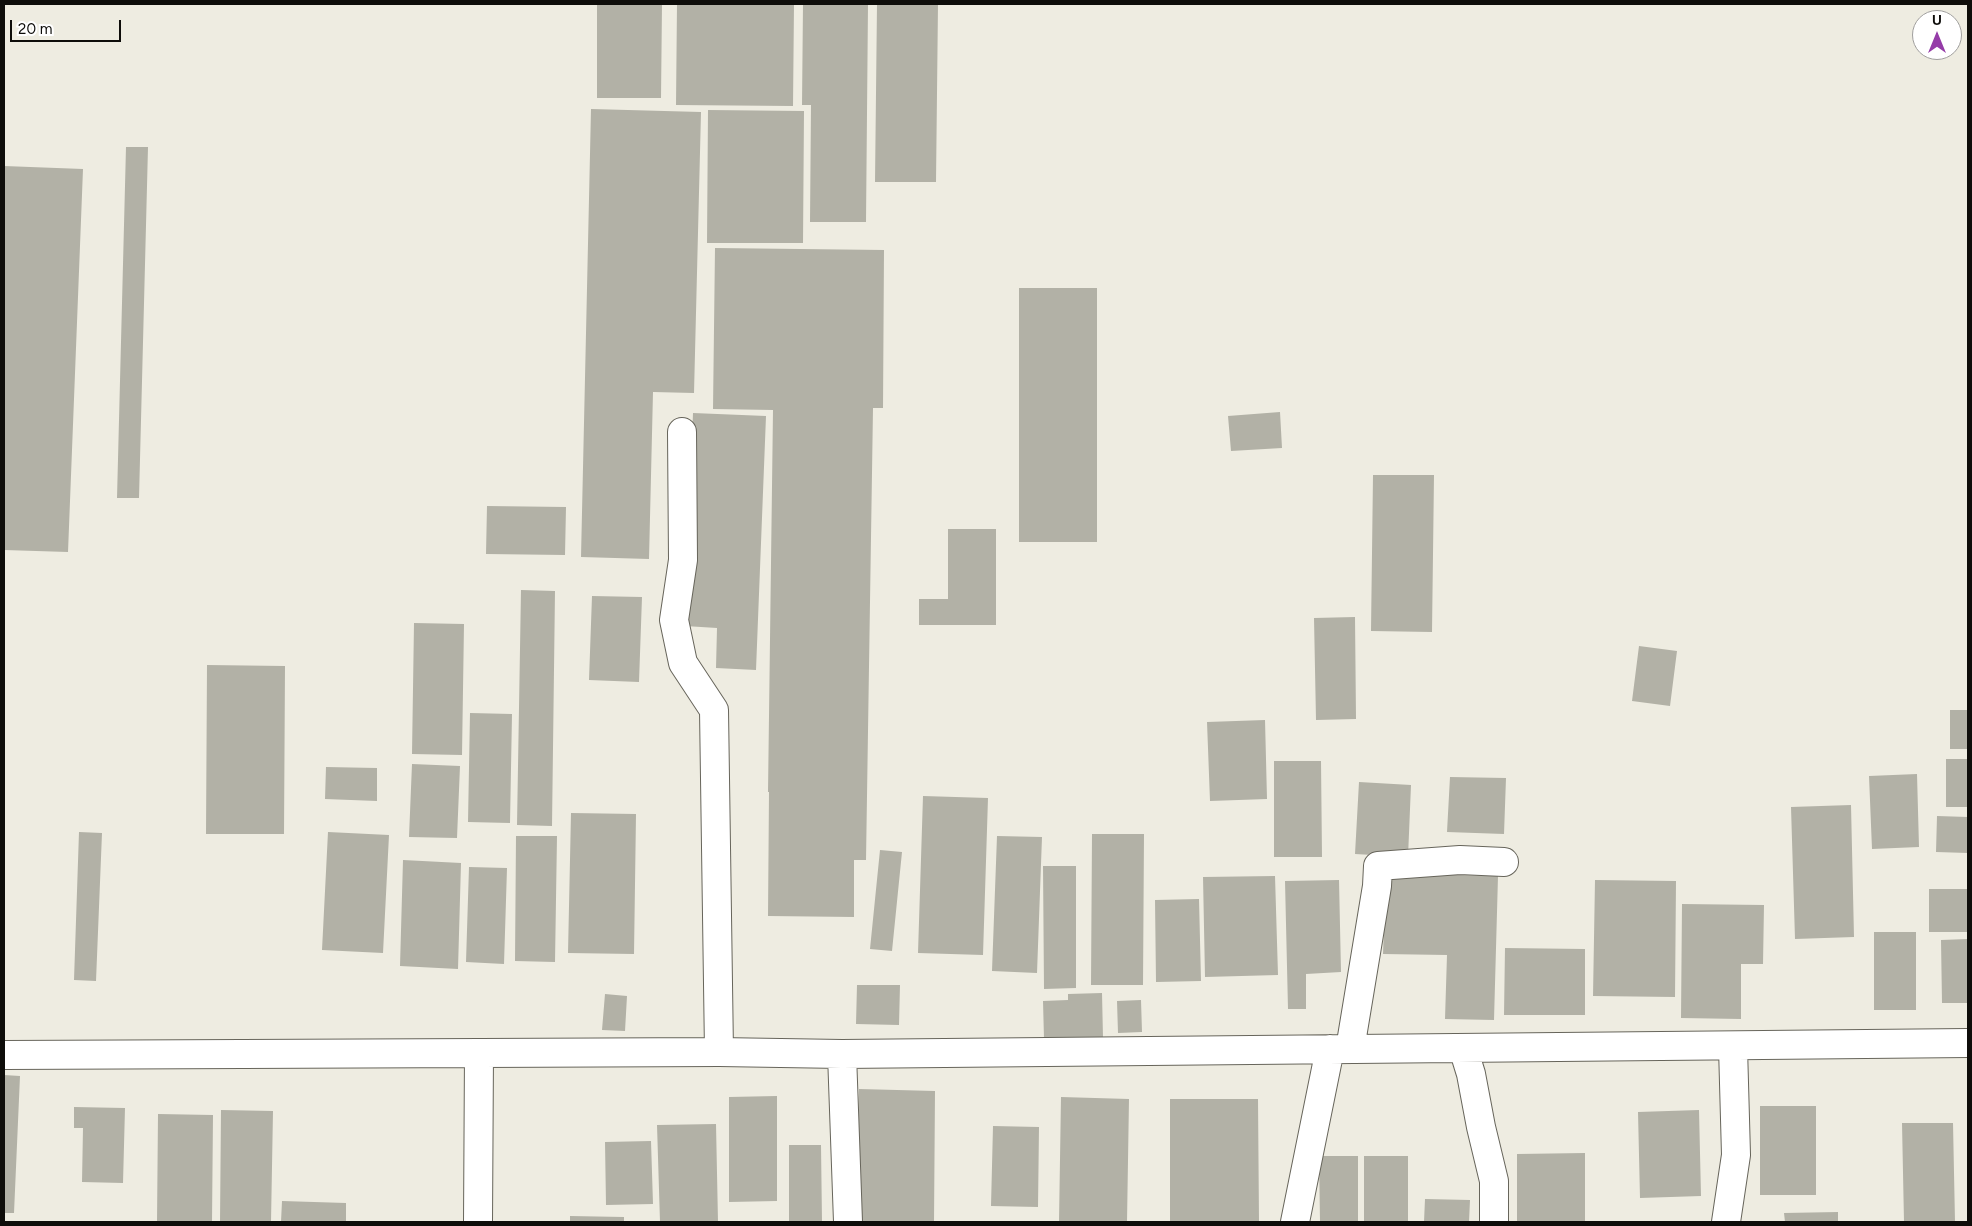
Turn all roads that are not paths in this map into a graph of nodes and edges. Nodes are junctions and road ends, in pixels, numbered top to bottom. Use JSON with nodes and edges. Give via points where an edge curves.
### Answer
{"nodes":[{"id":1,"x":682,"y":432,"type":"dead end"},
{"id":2,"x":1504,"y":862,"type":"dead end"},
{"id":3,"x":1968,"y":1043,"type":"edge"},
{"id":4,"x":1733,"y":1047,"type":"junction"},
{"id":5,"x":1464,"y":1048,"type":"junction"},
{"id":6,"x":1340,"y":1049,"type":"junction"},
{"id":7,"x":719,"y":1052,"type":"junction"},
{"id":8,"x":479,"y":1053,"type":"junction"},
{"id":9,"x":842,"y":1054,"type":"junction"},
{"id":10,"x":4,"y":1055,"type":"edge"},
{"id":11,"x":478,"y":1222,"type":"edge"},
{"id":12,"x":848,"y":1222,"type":"edge"},
{"id":13,"x":1296,"y":1222,"type":"edge"},
{"id":14,"x":1494,"y":1222,"type":"edge"},
{"id":15,"x":1726,"y":1222,"type":"edge"}],
"edges":[{"from":1,"to":7,"type":"street","via":[[683,560],[674,620],[683,663],[714,710]]},
{"from":2,"to":6,"type":"street","via":[[1460,860],[1378,866],[1377,886]]},
{"from":3,"to":4,"type":"street"},
{"from":4,"to":5,"type":"street"},
{"from":4,"to":15,"type":"street","via":[[1736,1155]]},
{"from":5,"to":6,"type":"street"},
{"from":5,"to":14,"type":"street","via":[[1494,1181]]},
{"from":6,"to":9,"type":"street"},
{"from":6,"to":13,"type":"street"},
{"from":7,"to":8,"type":"street"},
{"from":7,"to":9,"type":"street"},
{"from":8,"to":10,"type":"street"},
{"from":8,"to":11,"type":"street"},
{"from":9,"to":12,"type":"street"}]}
